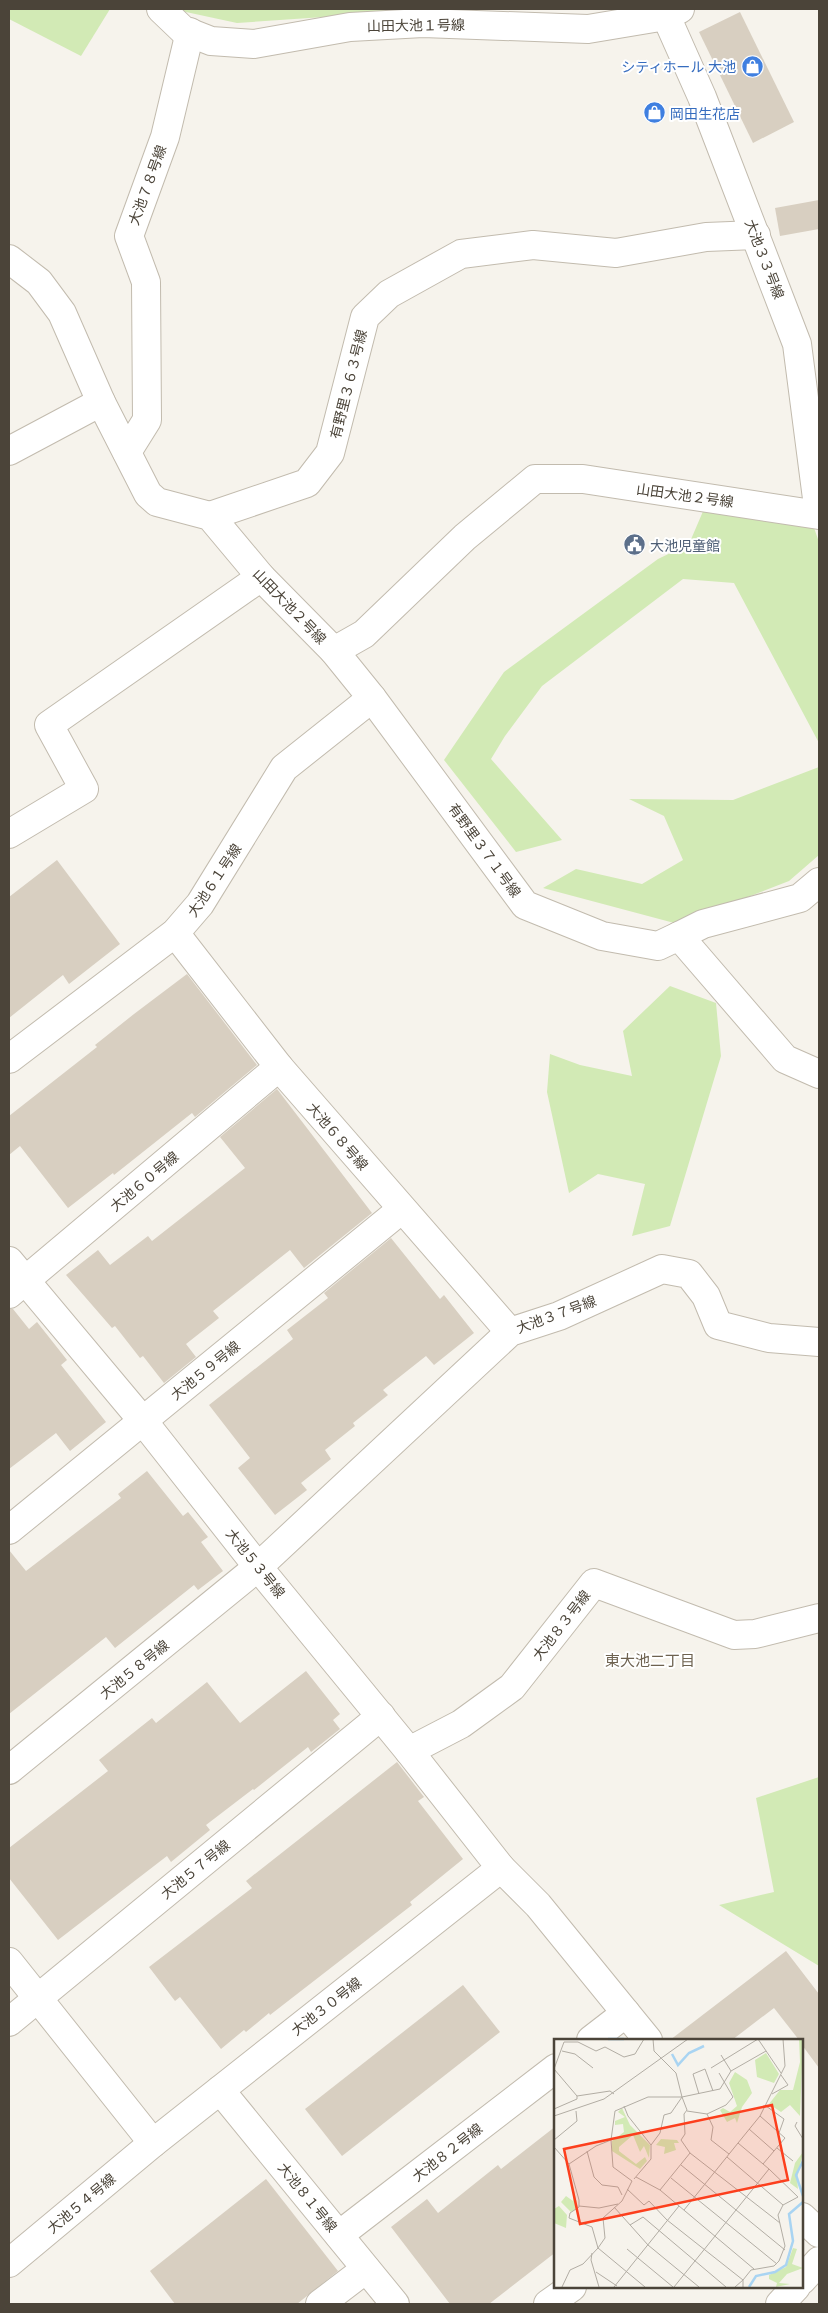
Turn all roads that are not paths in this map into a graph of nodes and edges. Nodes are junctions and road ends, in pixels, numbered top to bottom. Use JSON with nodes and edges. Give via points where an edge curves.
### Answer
{"nodes":[{"id":1,"x":160,"y":9,"type":"edge"},
{"id":2,"x":673,"y":12,"type":"edge"},
{"id":3,"x":190,"y":32,"type":"junction"},
{"id":4,"x":756,"y":235,"type":"junction"},
{"id":5,"x":9,"y":259,"type":"edge"},
{"id":6,"x":101,"y":402,"type":"junction"},
{"id":7,"x":9,"y":451,"type":"edge"},
{"id":8,"x":127,"y":452,"type":"junction"},
{"id":9,"x":819,"y":515,"type":"edge"},
{"id":10,"x":210,"y":516,"type":"junction"},
{"id":11,"x":262,"y":577,"type":"junction"},
{"id":12,"x":334,"y":651,"type":"junction"},
{"id":13,"x":372,"y":698,"type":"junction"},
{"id":14,"x":9,"y":834,"type":"edge"},
{"id":15,"x":819,"y":882,"type":"edge"},
{"id":16,"x":176,"y":933,"type":"junction"},
{"id":17,"x":679,"y":936,"type":"junction"},
{"id":18,"x":9,"y":1059,"type":"edge"},
{"id":19,"x":279,"y":1067,"type":"junction"},
{"id":20,"x":819,"y":1074,"type":"edge"},
{"id":21,"x":402,"y":1209,"type":"junction"},
{"id":22,"x":14,"y":1278,"type":"edge"},
{"id":23,"x":510,"y":1332,"type":"junction"},
{"id":24,"x":819,"y":1342,"type":"edge"},
{"id":25,"x":143,"y":1421,"type":"junction"},
{"id":26,"x":9,"y":1530,"type":"edge"},
{"id":27,"x":258,"y":1568,"type":"junction"},
{"id":28,"x":819,"y":1618,"type":"edge"},
{"id":29,"x":381,"y":1716,"type":"junction"},
{"id":30,"x":410,"y":1751,"type":"junction"},
{"id":31,"x":9,"y":1770,"type":"edge"},
{"id":32,"x":501,"y":1868,"type":"junction"},
{"id":33,"x":9,"y":1962,"type":"edge"},
{"id":34,"x":38,"y":1999,"type":"junction"},
{"id":35,"x":626,"y":2013,"type":"junction"},
{"id":36,"x":9,"y":2022,"type":"edge"},
{"id":37,"x":592,"y":2039,"type":"edge"},
{"id":38,"x":647,"y":2039,"type":"edge"},
{"id":39,"x":554,"y":2070,"type":"edge"},
{"id":40,"x":220,"y":2090,"type":"junction"},
{"id":41,"x":153,"y":2142,"type":"junction"},
{"id":42,"x":803,"y":2218,"type":"edge"},
{"id":43,"x":819,"y":2233,"type":"edge"},
{"id":44,"x":339,"y":2235,"type":"junction"},
{"id":45,"x":819,"y":2261,"type":"edge"},
{"id":46,"x":9,"y":2263,"type":"edge"},
{"id":47,"x":366,"y":2268,"type":"junction"},
{"id":48,"x":803,"y":2279,"type":"edge"},
{"id":49,"x":571,"y":2288,"type":"edge"},
{"id":50,"x":795,"y":2288,"type":"edge"},
{"id":51,"x":320,"y":2304,"type":"edge"},
{"id":52,"x":395,"y":2304,"type":"edge"},
{"id":53,"x":548,"y":2304,"type":"edge"},
{"id":54,"x":780,"y":2304,"type":"edge"}],
"edges":[{"from":1,"to":3,"type":"street","name":"山田大池１号線","via":[[183,30]]},
{"from":2,"to":3,"type":"street","name":"山田大池１号線","via":[[588,29],[423,23],[350,26],[254,44],[211,41]]},
{"from":2,"to":4,"type":"street","name":"大池３３号線"},
{"from":3,"to":8,"type":"street","name":"大池７８号線","via":[[165,137],[129,236],[146,282],[146,420]]},
{"from":4,"to":9,"type":"street","name":"大池３３号線","via":[[796,344]]},
{"from":4,"to":10,"type":"street","name":"有野里３６３号線","via":[[706,236],[616,253],[533,244],[461,254],[389,294],[365,317],[330,453],[307,483]]},
{"from":5,"to":6,"type":"street","via":[[39,282],[62,312]]},
{"from":6,"to":7,"type":"street"},
{"from":6,"to":8,"type":"street"},
{"from":8,"to":10,"type":"street","via":[[148,494],[157,502]]},
{"from":9,"to":12,"type":"street","name":"山田大池２号線","via":[[582,480],[535,479],[465,537],[364,634]]},
{"from":10,"to":11,"type":"street","name":"山田大池２号線"},
{"from":11,"to":12,"type":"street","name":"山田大池２号線"},
{"from":11,"to":14,"type":"street","via":[[49,725],[84,789]]},
{"from":12,"to":13,"type":"street","name":"有野里３７１号線"},
{"from":13,"to":16,"type":"street","name":"大池６１号線","via":[[284,768],[200,904]]},
{"from":13,"to":17,"type":"street","name":"有野里３７１号線","via":[[525,905],[602,936],[658,946]]},
{"from":15,"to":17,"type":"street","name":"有野里３７１号線","via":[[800,898],[703,924]]},
{"from":16,"to":18,"type":"street","name":"大池６１号線"},
{"from":16,"to":19,"type":"street","name":"大池６８号線"},
{"from":17,"to":20,"type":"street","via":[[786,1059]]},
{"from":19,"to":21,"type":"street","name":"大池６８号線"},
{"from":19,"to":22,"type":"street","name":"大池６０号線"},
{"from":21,"to":23,"type":"street","name":"大池６８号線"},
{"from":21,"to":25,"type":"street","name":"大池５９号線"},
{"from":22,"to":25,"type":"street","name":"大池５３号線"},
{"from":23,"to":24,"type":"street","name":"大池３７号線","via":[[559,1316],[662,1270],[689,1274],[706,1296],[718,1325],[769,1338]]},
{"from":23,"to":27,"type":"street","name":"大池３７号線"},
{"from":25,"to":26,"type":"street","name":"大池５９号線"},
{"from":25,"to":27,"type":"street","name":"大池５３号線"},
{"from":27,"to":29,"type":"street","name":"大池５３号線"},
{"from":27,"to":31,"type":"street","name":"大池５８号線"},
{"from":28,"to":30,"type":"street","name":"大池８３号線","via":[[755,1634],[734,1634],[594,1583],[512,1687],[461,1724]]},
{"from":29,"to":30,"type":"street","name":"大池５３号線"},
{"from":29,"to":34,"type":"street","name":"大池５７号線"},
{"from":30,"to":32,"type":"street","name":"大池５３号線"},
{"from":32,"to":35,"type":"street","via":[[538,1905]]},
{"from":32,"to":40,"type":"street","name":"大池３０号線"},
{"from":33,"to":34,"type":"street"},
{"from":34,"to":36,"type":"street","name":"大池５７号線"},
{"from":34,"to":41,"type":"street"},
{"from":35,"to":37,"type":"street"},
{"from":35,"to":38,"type":"street"},
{"from":39,"to":44,"type":"street","name":"大池８２号線"},
{"from":40,"to":41,"type":"street","name":"大池３０号線"},
{"from":40,"to":44,"type":"street","name":"大池８１号線"},
{"from":41,"to":46,"type":"street","name":"大池５４号線"},
{"from":42,"to":43,"type":"street"},
{"from":44,"to":47,"type":"street","name":"大池８１号線"},
{"from":45,"to":48,"type":"street"},
{"from":47,"to":51,"type":"street"},
{"from":47,"to":52,"type":"street","name":"大池８１号線"},
{"from":49,"to":53,"type":"street"},
{"from":50,"to":54,"type":"street"}]}
